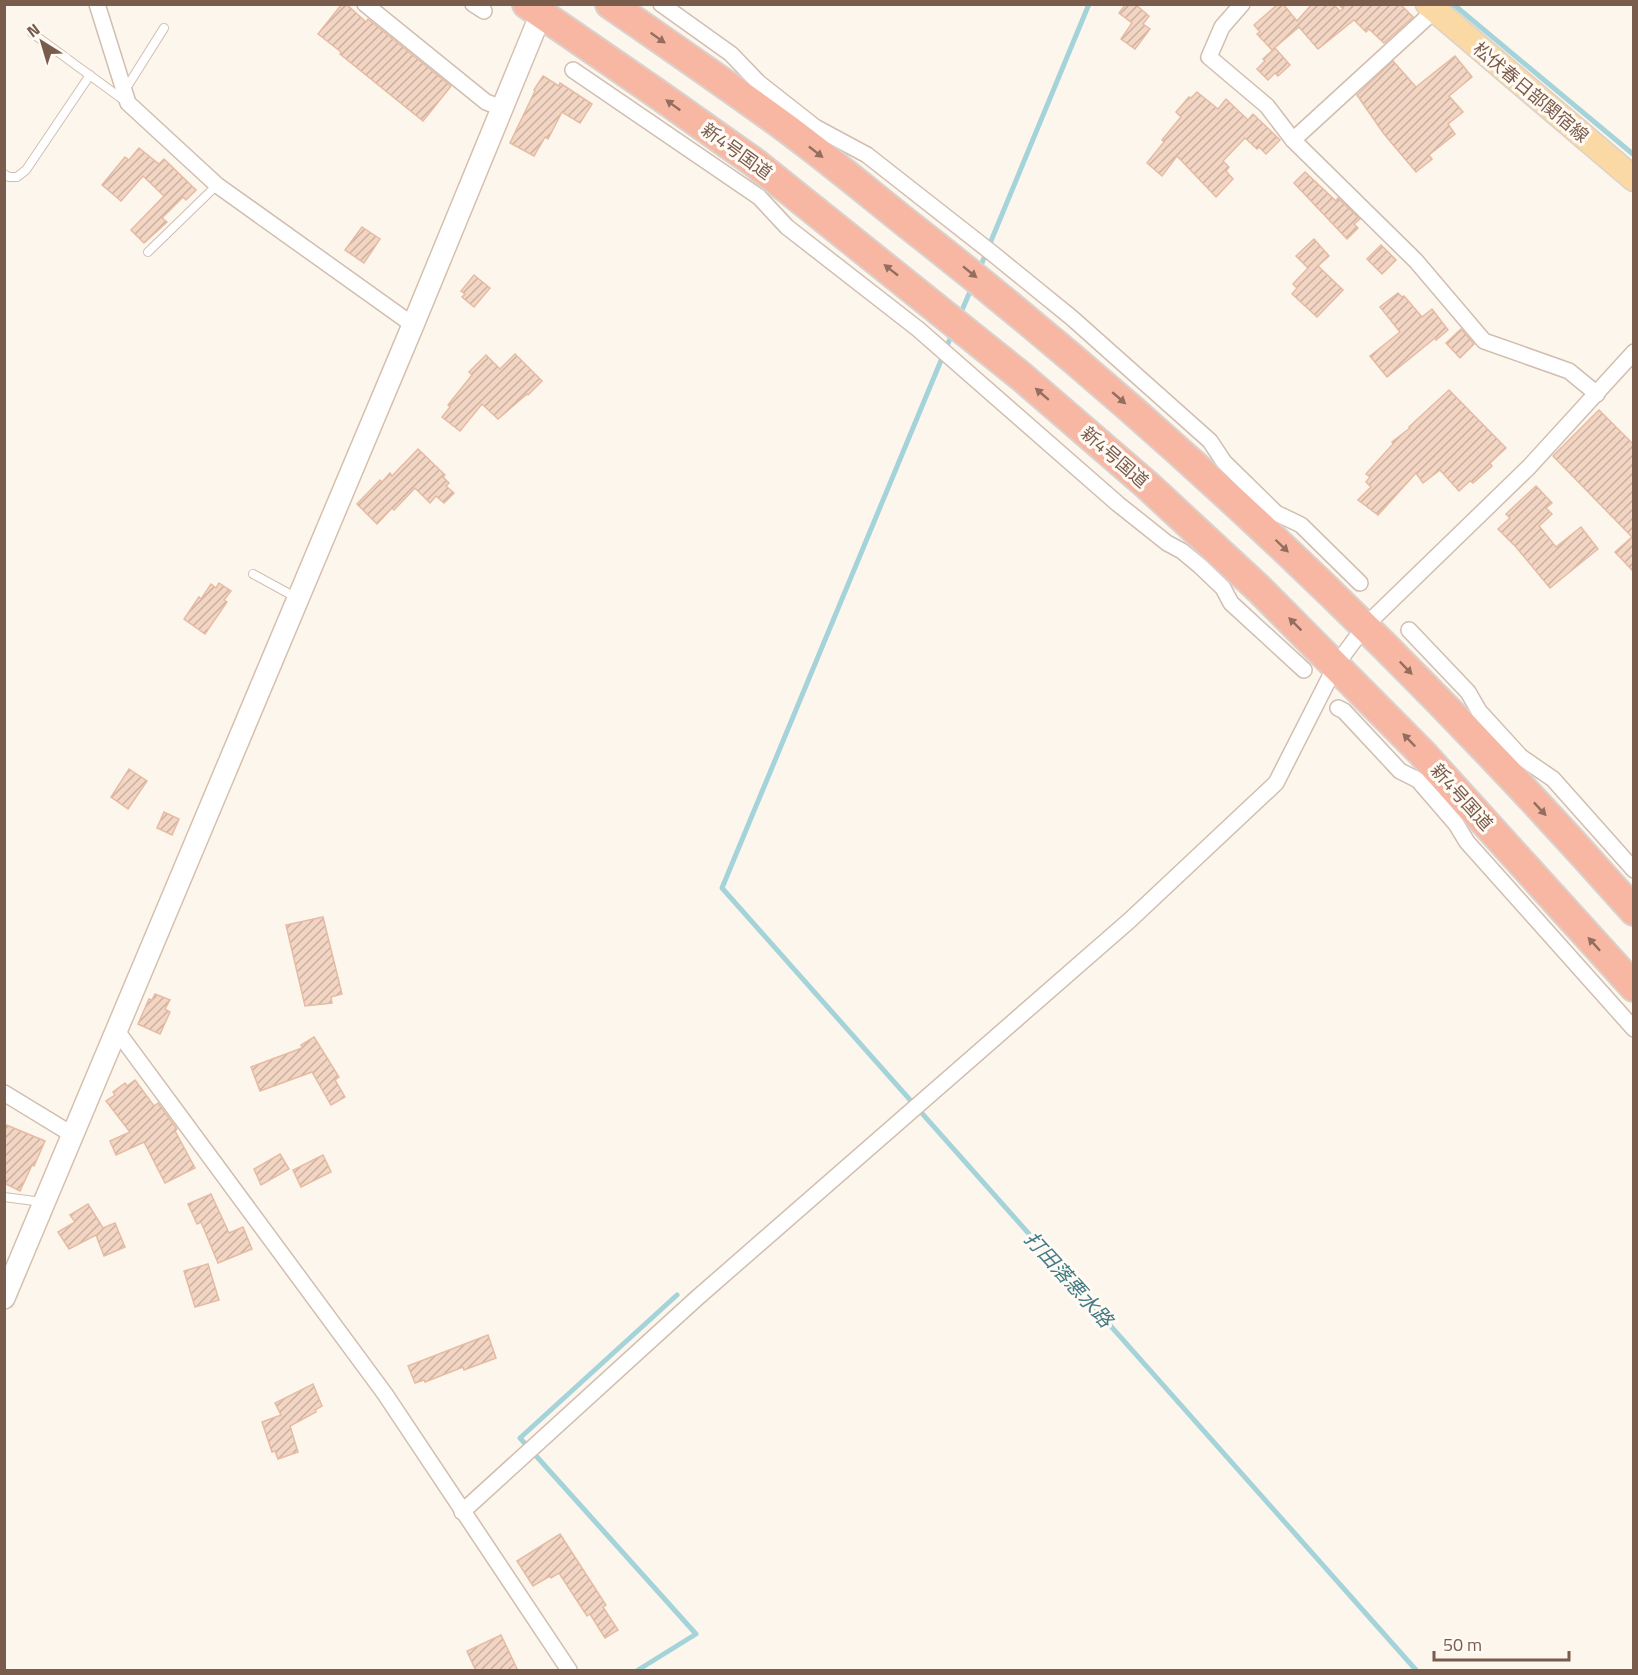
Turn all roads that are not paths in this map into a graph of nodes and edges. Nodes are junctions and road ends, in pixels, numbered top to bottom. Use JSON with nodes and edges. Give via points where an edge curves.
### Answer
{"nodes":[{"id":1,"x":97,"y":4,"type":"edge"},
{"id":2,"x":365,"y":4,"type":"edge"},
{"id":3,"x":610,"y":4,"type":"edge"},
{"id":4,"x":661,"y":4,"type":"edge"},
{"id":5,"x":1242,"y":4,"type":"edge"},
{"id":6,"x":538,"y":8,"type":"edge"},
{"id":7,"x":1431,"y":8,"type":"edge"},
{"id":8,"x":164,"y":28,"type":"dead end"},
{"id":9,"x":32,"y":33,"type":"dead end"},
{"id":10,"x":573,"y":70,"type":"dead end"},
{"id":11,"x":90,"y":75,"type":"junction"},
{"id":12,"x":126,"y":97,"type":"junction"},
{"id":13,"x":502,"y":108,"type":"junction"},
{"id":14,"x":782,"y":113,"type":"junction"},
{"id":15,"x":1293,"y":140,"type":"junction"},
{"id":16,"x":746,"y":173,"type":"junction"},
{"id":17,"x":4,"y":174,"type":"edge"},
{"id":18,"x":1634,"y":179,"type":"edge"},
{"id":19,"x":217,"y":185,"type":"junction"},
{"id":20,"x":148,"y":252,"type":"dead end"},
{"id":21,"x":413,"y":326,"type":"junction"},
{"id":22,"x":1634,"y":352,"type":"edge"},
{"id":23,"x":1597,"y":394,"type":"junction"},
{"id":24,"x":1247,"y":498,"type":"junction"},
{"id":25,"x":1207,"y":557,"type":"junction"},
{"id":26,"x":253,"y":574,"type":"dead end"},
{"id":27,"x":1360,"y":583,"type":"dead end"},
{"id":28,"x":298,"y":598,"type":"junction"},
{"id":29,"x":1365,"y":626,"type":"junction"},
{"id":30,"x":1409,"y":630,"type":"dead end"},
{"id":31,"x":1336,"y":665,"type":"junction"},
{"id":32,"x":1304,"y":670,"type":"dead end"},
{"id":33,"x":1338,"y":708,"type":"dead end"},
{"id":34,"x":1491,"y":740,"type":"junction"},
{"id":35,"x":1442,"y":790,"type":"junction"},
{"id":36,"x":1634,"y":870,"type":"edge"},
{"id":37,"x":1634,"y":911,"type":"edge"},
{"id":38,"x":1634,"y":987,"type":"edge"},
{"id":39,"x":1634,"y":1029,"type":"edge"},
{"id":40,"x":117,"y":1031,"type":"junction"},
{"id":41,"x":4,"y":1093,"type":"edge"},
{"id":42,"x":73,"y":1135,"type":"junction"},
{"id":43,"x":4,"y":1197,"type":"edge"},
{"id":44,"x":44,"y":1202,"type":"junction"},
{"id":45,"x":4,"y":1299,"type":"edge"},
{"id":46,"x":462,"y":1512,"type":"junction"},
{"id":47,"x":569,"y":1671,"type":"edge"}],
"edges":[{"from":1,"to":12,"type":"street"},
{"from":2,"to":13,"type":"street","via":[[486,102]]},
{"from":3,"to":14,"type":"highway","one_way":true},
{"from":4,"to":14,"type":"street","via":[[731,54]]},
{"from":5,"to":15,"type":"street","via":[[1222,27],[1209,57],[1267,106]]},
{"from":6,"to":13,"type":"street"},
{"from":16,"to":6,"type":"highway","name":"新4号国道","one_way":true,"via":[[649,88]]},
{"from":7,"to":15,"type":"street"},
{"from":7,"to":18,"type":"main road","name":"松伏春日部関宿線"},
{"from":8,"to":12,"type":"lane"},
{"from":9,"to":11,"type":"lane"},
{"from":10,"to":16,"type":"street"},
{"from":11,"to":12,"type":"lane"},
{"from":11,"to":17,"type":"lane","via":[[26,170],[17,177]]},
{"from":12,"to":19,"type":"street"},
{"from":13,"to":21,"type":"street"},
{"from":14,"to":24,"type":"highway","via":[[1083,367]]},
{"from":15,"to":23,"type":"street","via":[[1416,261],[1484,341],[1569,371]]},
{"from":16,"to":25,"type":"highway","name":"新4号国道","via":[[1023,377],[1147,484]]},
{"from":19,"to":20,"type":"lane"},
{"from":19,"to":21,"type":"street"},
{"from":21,"to":28,"type":"street"},
{"from":22,"to":23,"type":"street"},
{"from":23,"to":29,"type":"street","via":[[1529,467]]},
{"from":24,"to":27,"type":"street","via":[[1301,525]]},
{"from":24,"to":29,"type":"highway","one_way":true},
{"from":31,"to":25,"type":"highway","name":"新4号国道","one_way":true},
{"from":25,"to":32,"type":"street","via":[[1231,603]]},
{"from":26,"to":28,"type":"lane"},
{"from":28,"to":40,"type":"street"},
{"from":29,"to":31,"type":"street"},
{"from":29,"to":34,"type":"highway","one_way":true},
{"from":30,"to":34,"type":"street","via":[[1467,692]]},
{"from":35,"to":31,"type":"highway","name":"新4号国道","one_way":true},
{"from":31,"to":46,"type":"street","via":[[1276,783],[1130,920],[697,1299]]},
{"from":33,"to":35,"type":"street","via":[[1400,771]]},
{"from":34,"to":36,"type":"street","via":[[1553,779]]},
{"from":34,"to":37,"type":"highway","one_way":true},
{"from":38,"to":35,"type":"highway","name":"新4号国道","one_way":true},
{"from":35,"to":39,"type":"street","via":[[1467,842]]},
{"from":40,"to":42,"type":"street"},
{"from":40,"to":46,"type":"street","via":[[385,1394]]},
{"from":41,"to":42,"type":"street"},
{"from":42,"to":44,"type":"street"},
{"from":43,"to":44,"type":"lane"},
{"from":44,"to":45,"type":"street"},
{"from":46,"to":47,"type":"street"}]}
